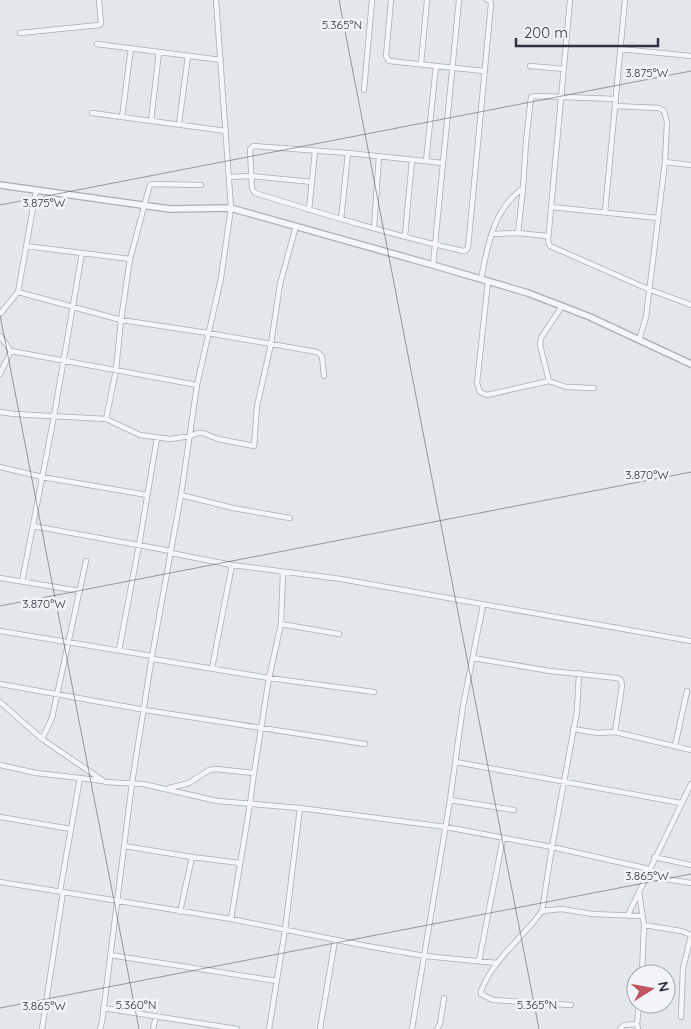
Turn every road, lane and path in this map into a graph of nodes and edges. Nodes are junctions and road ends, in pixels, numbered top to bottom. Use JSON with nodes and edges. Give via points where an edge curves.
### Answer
{"nodes":[{"id":1,"x":100,"y":0,"type":"edge"},
{"id":2,"x":216,"y":0,"type":"edge"},
{"id":3,"x":372,"y":0,"type":"edge"},
{"id":4,"x":391,"y":0,"type":"edge"},
{"id":5,"x":427,"y":0,"type":"edge"},
{"id":6,"x":459,"y":0,"type":"edge"},
{"id":7,"x":487,"y":0,"type":"edge"},
{"id":8,"x":570,"y":0,"type":"edge"},
{"id":9,"x":624,"y":0,"type":"edge"},
{"id":10,"x":20,"y":33,"type":"dead end"},
{"id":11,"x":97,"y":44,"type":"dead end"},
{"id":12,"x":130,"y":48,"type":"junction"},
{"id":13,"x":620,"y":49,"type":"junction"},
{"id":14,"x":159,"y":52,"type":"junction"},
{"id":15,"x":188,"y":56,"type":"junction"},
{"id":16,"x":691,"y":56,"type":"edge"},
{"id":17,"x":221,"y":60,"type":"junction"},
{"id":18,"x":420,"y":64,"type":"junction"},
{"id":19,"x":436,"y":66,"type":"junction"},
{"id":20,"x":530,"y":66,"type":"dead end"},
{"id":21,"x":452,"y":67,"type":"junction"},
{"id":22,"x":564,"y":69,"type":"junction"},
{"id":23,"x":484,"y":71,"type":"junction"},
{"id":24,"x":364,"y":90,"type":"dead end"},
{"id":25,"x":561,"y":96,"type":"junction"},
{"id":26,"x":616,"y":99,"type":"junction"},
{"id":27,"x":615,"y":106,"type":"junction"},
{"id":28,"x":92,"y":113,"type":"dead end"},
{"id":29,"x":122,"y":117,"type":"junction"},
{"id":30,"x":150,"y":120,"type":"junction"},
{"id":31,"x":179,"y":124,"type":"junction"},
{"id":32,"x":226,"y":131,"type":"junction"},
{"id":33,"x":315,"y":151,"type":"junction"},
{"id":34,"x":348,"y":153,"type":"junction"},
{"id":35,"x":380,"y":156,"type":"junction"},
{"id":36,"x":412,"y":160,"type":"junction"},
{"id":37,"x":426,"y":161,"type":"junction"},
{"id":38,"x":665,"y":162,"type":"junction"},
{"id":39,"x":443,"y":163,"type":"junction"},
{"id":40,"x":691,"y":165,"type":"edge"},
{"id":41,"x":252,"y":176,"type":"junction"},
{"id":42,"x":229,"y":177,"type":"junction"},
{"id":43,"x":312,"y":182,"type":"junction"},
{"id":44,"x":0,"y":185,"type":"edge"},
{"id":45,"x":201,"y":185,"type":"dead end"},
{"id":46,"x":523,"y":188,"type":"junction"},
{"id":47,"x":36,"y":191,"type":"junction"},
{"id":48,"x":145,"y":205,"type":"junction"},
{"id":49,"x":551,"y":207,"type":"junction"},
{"id":50,"x":231,"y":208,"type":"junction"},
{"id":51,"x":309,"y":210,"type":"junction"},
{"id":52,"x":605,"y":212,"type":"junction"},
{"id":53,"x":658,"y":218,"type":"junction"},
{"id":54,"x":341,"y":220,"type":"junction"},
{"id":55,"x":296,"y":226,"type":"junction"},
{"id":56,"x":374,"y":228,"type":"junction"},
{"id":57,"x":492,"y":234,"type":"junction"},
{"id":58,"x":518,"y":234,"type":"junction"},
{"id":59,"x":405,"y":236,"type":"junction"},
{"id":60,"x":547,"y":236,"type":"junction"},
{"id":61,"x":436,"y":245,"type":"junction"},
{"id":62,"x":26,"y":246,"type":"junction"},
{"id":63,"x":82,"y":253,"type":"junction"},
{"id":64,"x":130,"y":259,"type":"junction"},
{"id":65,"x":433,"y":265,"type":"junction"},
{"id":66,"x":481,"y":279,"type":"junction"},
{"id":67,"x":488,"y":281,"type":"junction"},
{"id":68,"x":648,"y":289,"type":"junction"},
{"id":69,"x":18,"y":292,"type":"junction"},
{"id":70,"x":691,"y":305,"type":"edge"},
{"id":71,"x":562,"y":306,"type":"junction"},
{"id":72,"x":72,"y":307,"type":"junction"},
{"id":73,"x":0,"y":314,"type":"edge"},
{"id":74,"x":120,"y":320,"type":"junction"},
{"id":75,"x":208,"y":333,"type":"junction"},
{"id":76,"x":0,"y":336,"type":"edge"},
{"id":77,"x":639,"y":340,"type":"junction"},
{"id":78,"x":271,"y":344,"type":"junction"},
{"id":79,"x":11,"y":350,"type":"junction"},
{"id":80,"x":63,"y":360,"type":"junction"},
{"id":81,"x":691,"y":364,"type":"edge"},
{"id":82,"x":116,"y":370,"type":"junction"},
{"id":83,"x":0,"y":374,"type":"edge"},
{"id":84,"x":324,"y":376,"type":"dead end"},
{"id":85,"x":549,"y":381,"type":"junction"},
{"id":86,"x":197,"y":385,"type":"junction"},
{"id":87,"x":594,"y":388,"type":"dead end"},
{"id":88,"x":0,"y":412,"type":"edge"},
{"id":89,"x":54,"y":416,"type":"junction"},
{"id":90,"x":106,"y":419,"type":"junction"},
{"id":91,"x":191,"y":436,"type":"junction"},
{"id":92,"x":157,"y":438,"type":"junction"},
{"id":93,"x":0,"y":467,"type":"edge"},
{"id":94,"x":42,"y":477,"type":"junction"},
{"id":95,"x":147,"y":494,"type":"junction"},
{"id":96,"x":182,"y":496,"type":"junction"},
{"id":97,"x":290,"y":518,"type":"dead end"},
{"id":98,"x":33,"y":526,"type":"junction"},
{"id":99,"x":139,"y":545,"type":"junction"},
{"id":100,"x":171,"y":552,"type":"junction"},
{"id":101,"x":86,"y":561,"type":"dead end"},
{"id":102,"x":232,"y":565,"type":"junction"},
{"id":103,"x":283,"y":573,"type":"junction"},
{"id":104,"x":0,"y":578,"type":"edge"},
{"id":105,"x":22,"y":582,"type":"junction"},
{"id":106,"x":80,"y":591,"type":"junction"},
{"id":107,"x":483,"y":605,"type":"junction"},
{"id":108,"x":281,"y":624,"type":"junction"},
{"id":109,"x":0,"y":631,"type":"edge"},
{"id":110,"x":339,"y":634,"type":"dead end"},
{"id":111,"x":691,"y":641,"type":"edge"},
{"id":112,"x":70,"y":642,"type":"junction"},
{"id":113,"x":119,"y":650,"type":"junction"},
{"id":114,"x":152,"y":657,"type":"junction"},
{"id":115,"x":474,"y":658,"type":"junction"},
{"id":116,"x":212,"y":668,"type":"junction"},
{"id":117,"x":579,"y":673,"type":"junction"},
{"id":118,"x":269,"y":678,"type":"junction"},
{"id":119,"x":0,"y":684,"type":"edge"},
{"id":120,"x":687,"y":691,"type":"dead end"},
{"id":121,"x":374,"y":692,"type":"dead end"},
{"id":122,"x":58,"y":693,"type":"junction"},
{"id":123,"x":0,"y":702,"type":"edge"},
{"id":124,"x":145,"y":710,"type":"junction"},
{"id":125,"x":260,"y":728,"type":"junction"},
{"id":126,"x":573,"y":729,"type":"junction"},
{"id":127,"x":616,"y":732,"type":"junction"},
{"id":128,"x":42,"y":739,"type":"junction"},
{"id":129,"x":365,"y":744,"type":"dead end"},
{"id":130,"x":675,"y":746,"type":"junction"},
{"id":131,"x":691,"y":750,"type":"edge"},
{"id":132,"x":456,"y":762,"type":"junction"},
{"id":133,"x":0,"y":765,"type":"edge"},
{"id":134,"x":254,"y":773,"type":"junction"},
{"id":135,"x":80,"y":778,"type":"junction"},
{"id":136,"x":106,"y":782,"type":"junction"},
{"id":137,"x":564,"y":782,"type":"junction"},
{"id":138,"x":132,"y":783,"type":"junction"},
{"id":139,"x":691,"y":784,"type":"edge"},
{"id":140,"x":168,"y":788,"type":"junction"},
{"id":141,"x":450,"y":800,"type":"junction"},
{"id":142,"x":681,"y":803,"type":"junction"},
{"id":143,"x":250,"y":804,"type":"junction"},
{"id":144,"x":300,"y":808,"type":"junction"},
{"id":145,"x":514,"y":810,"type":"dead end"},
{"id":146,"x":0,"y":817,"type":"edge"},
{"id":147,"x":446,"y":827,"type":"junction"},
{"id":148,"x":71,"y":829,"type":"junction"},
{"id":149,"x":503,"y":838,"type":"junction"},
{"id":150,"x":124,"y":846,"type":"junction"},
{"id":151,"x":552,"y":847,"type":"junction"},
{"id":152,"x":192,"y":857,"type":"junction"},
{"id":153,"x":654,"y":857,"type":"junction"},
{"id":154,"x":240,"y":863,"type":"junction"},
{"id":155,"x":691,"y":865,"type":"edge"},
{"id":156,"x":649,"y":869,"type":"junction"},
{"id":157,"x":646,"y":876,"type":"junction"},
{"id":158,"x":0,"y":882,"type":"edge"},
{"id":159,"x":691,"y":883,"type":"edge"},
{"id":160,"x":639,"y":891,"type":"junction"},
{"id":161,"x":61,"y":892,"type":"junction"},
{"id":162,"x":116,"y":902,"type":"junction"},
{"id":163,"x":542,"y":911,"type":"junction"},
{"id":164,"x":180,"y":912,"type":"junction"},
{"id":165,"x":628,"y":915,"type":"junction"},
{"id":166,"x":642,"y":916,"type":"junction"},
{"id":167,"x":231,"y":919,"type":"junction"},
{"id":168,"x":644,"y":925,"type":"junction"},
{"id":169,"x":285,"y":930,"type":"junction"},
{"id":170,"x":691,"y":935,"type":"edge"},
{"id":171,"x":336,"y":940,"type":"junction"},
{"id":172,"x":110,"y":955,"type":"junction"},
{"id":173,"x":424,"y":956,"type":"junction"},
{"id":174,"x":479,"y":961,"type":"junction"},
{"id":175,"x":497,"y":963,"type":"junction"},
{"id":176,"x":642,"y":964,"type":"edge"},
{"id":177,"x":277,"y":981,"type":"junction"},
{"id":178,"x":444,"y":998,"type":"dead end"},
{"id":179,"x":571,"y":1005,"type":"dead end"},
{"id":180,"x":103,"y":1008,"type":"junction"},
{"id":181,"x":639,"y":1014,"type":"edge"},
{"id":182,"x":156,"y":1016,"type":"junction"},
{"id":183,"x":682,"y":1017,"type":"dead end"},
{"id":184,"x":206,"y":1027,"type":"edge"},
{"id":185,"x":638,"y":1027,"type":"edge"},
{"id":186,"x":42,"y":1029,"type":"edge"},
{"id":187,"x":100,"y":1029,"type":"edge"},
{"id":188,"x":153,"y":1029,"type":"edge"},
{"id":189,"x":237,"y":1029,"type":"edge"},
{"id":190,"x":269,"y":1029,"type":"edge"},
{"id":191,"x":320,"y":1029,"type":"edge"},
{"id":192,"x":412,"y":1029,"type":"edge"},
{"id":193,"x":437,"y":1029,"type":"edge"},
{"id":194,"x":620,"y":1029,"type":"edge"}],
"edges":[{"from":1,"to":10,"type":"street","via":[[99,26]]},
{"from":2,"to":17,"type":"street"},
{"from":3,"to":24,"type":"street"},
{"from":4,"to":18,"type":"street","via":[[387,59]]},
{"from":5,"to":18,"type":"street"},
{"from":6,"to":21,"type":"street"},
{"from":7,"to":23,"type":"street","via":[[491,4]]},
{"from":8,"to":22,"type":"street"},
{"from":9,"to":13,"type":"street"},
{"from":11,"to":12,"type":"street"},
{"from":12,"to":14,"type":"street"},
{"from":12,"to":29,"type":"street"},
{"from":13,"to":16,"type":"street"},
{"from":13,"to":26,"type":"street"},
{"from":14,"to":15,"type":"street"},
{"from":14,"to":30,"type":"street"},
{"from":15,"to":17,"type":"street"},
{"from":15,"to":31,"type":"street"},
{"from":17,"to":32,"type":"street"},
{"from":18,"to":19,"type":"street"},
{"from":19,"to":21,"type":"street"},
{"from":19,"to":37,"type":"street"},
{"from":20,"to":22,"type":"street"},
{"from":21,"to":23,"type":"street"},
{"from":21,"to":39,"type":"street"},
{"from":22,"to":25,"type":"street"},
{"from":23,"to":61,"type":"street","via":[[468,248],[463,251]]},
{"from":25,"to":26,"type":"street"},
{"from":25,"to":46,"type":"street","via":[[532,97]]},
{"from":25,"to":49,"type":"street"},
{"from":26,"to":27,"type":"street"},
{"from":27,"to":38,"type":"street","via":[[664,111],[667,122]]},
{"from":27,"to":52,"type":"street"},
{"from":28,"to":29,"type":"street"},
{"from":29,"to":30,"type":"street"},
{"from":30,"to":31,"type":"street"},
{"from":31,"to":32,"type":"street"},
{"from":32,"to":42,"type":"street"},
{"from":33,"to":34,"type":"street"},
{"from":33,"to":41,"type":"street","via":[[251,147]]},
{"from":33,"to":43,"type":"street"},
{"from":34,"to":35,"type":"street"},
{"from":34,"to":54,"type":"street"},
{"from":35,"to":36,"type":"street"},
{"from":35,"to":56,"type":"street"},
{"from":36,"to":37,"type":"street"},
{"from":36,"to":59,"type":"street"},
{"from":37,"to":39,"type":"street"},
{"from":38,"to":40,"type":"street"},
{"from":38,"to":53,"type":"street"},
{"from":39,"to":61,"type":"street"},
{"from":41,"to":42,"type":"street"},
{"from":41,"to":43,"type":"street"},
{"from":41,"to":51,"type":"street","via":[[255,193]]},
{"from":42,"to":50,"type":"street"},
{"from":43,"to":51,"type":"street"},
{"from":44,"to":47,"type":"street"},
{"from":45,"to":48,"type":"street","via":[[150,185]]},
{"from":46,"to":57,"type":"street","via":[[503,207]]},
{"from":46,"to":58,"type":"street"},
{"from":47,"to":48,"type":"street"},
{"from":47,"to":62,"type":"street"},
{"from":48,"to":50,"type":"street","via":[[188,210]]},
{"from":48,"to":64,"type":"street"},
{"from":49,"to":52,"type":"street"},
{"from":49,"to":60,"type":"street"},
{"from":50,"to":55,"type":"street"},
{"from":50,"to":75,"type":"street","via":[[221,278]]},
{"from":51,"to":54,"type":"street"},
{"from":52,"to":53,"type":"street"},
{"from":53,"to":68,"type":"street"},
{"from":54,"to":56,"type":"street"},
{"from":55,"to":65,"type":"street"},
{"from":55,"to":78,"type":"street","via":[[280,284]]},
{"from":56,"to":59,"type":"street"},
{"from":57,"to":58,"type":"street"},
{"from":57,"to":66,"type":"street"},
{"from":58,"to":60,"type":"street"},
{"from":59,"to":61,"type":"street"},
{"from":60,"to":68,"type":"street","via":[[550,246]]},
{"from":61,"to":65,"type":"street"},
{"from":62,"to":63,"type":"street"},
{"from":62,"to":69,"type":"street"},
{"from":63,"to":64,"type":"street"},
{"from":63,"to":72,"type":"street"},
{"from":64,"to":74,"type":"street"},
{"from":65,"to":66,"type":"street"},
{"from":66,"to":67,"type":"street"},
{"from":67,"to":71,"type":"street"},
{"from":67,"to":85,"type":"street","via":[[477,383],[480,392],[487,396]]},
{"from":68,"to":70,"type":"street"},
{"from":68,"to":77,"type":"street","via":[[646,317]]},
{"from":69,"to":72,"type":"street"},
{"from":69,"to":73,"type":"street"},
{"from":71,"to":77,"type":"street"},
{"from":71,"to":85,"type":"street","via":[[541,338]]},
{"from":72,"to":74,"type":"street"},
{"from":72,"to":80,"type":"street"},
{"from":74,"to":75,"type":"street"},
{"from":74,"to":82,"type":"street"},
{"from":75,"to":78,"type":"street"},
{"from":75,"to":86,"type":"street"},
{"from":76,"to":79,"type":"street"},
{"from":77,"to":81,"type":"street"},
{"from":78,"to":84,"type":"street","via":[[317,352],[322,356]]},
{"from":78,"to":91,"type":"street","via":[[257,406],[254,446],[203,433]]},
{"from":79,"to":80,"type":"street"},
{"from":79,"to":83,"type":"street"},
{"from":80,"to":82,"type":"street"},
{"from":80,"to":89,"type":"street"},
{"from":82,"to":86,"type":"street"},
{"from":82,"to":90,"type":"street"},
{"from":85,"to":87,"type":"street","via":[[566,388]]},
{"from":86,"to":91,"type":"street"},
{"from":88,"to":89,"type":"street"},
{"from":89,"to":90,"type":"street"},
{"from":89,"to":94,"type":"street"},
{"from":90,"to":92,"type":"street","via":[[140,435]]},
{"from":91,"to":92,"type":"street"},
{"from":91,"to":96,"type":"street"},
{"from":92,"to":95,"type":"street"},
{"from":93,"to":94,"type":"street"},
{"from":94,"to":95,"type":"street"},
{"from":94,"to":98,"type":"street"},
{"from":95,"to":99,"type":"street"},
{"from":96,"to":97,"type":"street"},
{"from":96,"to":100,"type":"street"},
{"from":98,"to":99,"type":"street"},
{"from":98,"to":105,"type":"street"},
{"from":99,"to":100,"type":"street"},
{"from":99,"to":113,"type":"street"},
{"from":100,"to":102,"type":"street"},
{"from":100,"to":114,"type":"street"},
{"from":101,"to":106,"type":"street"},
{"from":102,"to":103,"type":"street"},
{"from":102,"to":116,"type":"street"},
{"from":103,"to":107,"type":"street","via":[[341,579]]},
{"from":103,"to":108,"type":"street"},
{"from":104,"to":105,"type":"street"},
{"from":105,"to":106,"type":"street"},
{"from":106,"to":112,"type":"street"},
{"from":107,"to":111,"type":"street"},
{"from":107,"to":115,"type":"street"},
{"from":108,"to":110,"type":"street"},
{"from":108,"to":118,"type":"street"},
{"from":109,"to":112,"type":"street"},
{"from":112,"to":113,"type":"street"},
{"from":112,"to":122,"type":"street"},
{"from":113,"to":114,"type":"street"},
{"from":114,"to":116,"type":"street"},
{"from":114,"to":124,"type":"street"},
{"from":115,"to":117,"type":"street"},
{"from":115,"to":132,"type":"street","via":[[463,706]]},
{"from":116,"to":118,"type":"street"},
{"from":117,"to":126,"type":"street"},
{"from":117,"to":127,"type":"street","via":[[621,680]]},
{"from":118,"to":121,"type":"street"},
{"from":118,"to":125,"type":"street"},
{"from":119,"to":122,"type":"street"},
{"from":120,"to":130,"type":"street"},
{"from":122,"to":124,"type":"street"},
{"from":122,"to":128,"type":"street","via":[[52,718]]},
{"from":123,"to":128,"type":"street"},
{"from":124,"to":125,"type":"street"},
{"from":124,"to":138,"type":"street"},
{"from":125,"to":129,"type":"street"},
{"from":125,"to":134,"type":"street"},
{"from":126,"to":127,"type":"street"},
{"from":126,"to":137,"type":"street"},
{"from":127,"to":130,"type":"street"},
{"from":128,"to":136,"type":"street"},
{"from":130,"to":131,"type":"street"},
{"from":132,"to":137,"type":"street"},
{"from":132,"to":141,"type":"street"},
{"from":133,"to":135,"type":"street"},
{"from":134,"to":140,"type":"street","via":[[210,770],[189,783]]},
{"from":134,"to":143,"type":"street"},
{"from":135,"to":136,"type":"street"},
{"from":135,"to":148,"type":"street"},
{"from":136,"to":138,"type":"street"},
{"from":137,"to":142,"type":"street"},
{"from":137,"to":151,"type":"street"},
{"from":138,"to":140,"type":"street"},
{"from":138,"to":150,"type":"street"},
{"from":139,"to":142,"type":"street"},
{"from":140,"to":143,"type":"street"},
{"from":141,"to":145,"type":"street"},
{"from":141,"to":147,"type":"street"},
{"from":142,"to":153,"type":"street"},
{"from":143,"to":144,"type":"street"},
{"from":143,"to":154,"type":"street"},
{"from":144,"to":147,"type":"street"},
{"from":144,"to":169,"type":"street"},
{"from":146,"to":148,"type":"street"},
{"from":147,"to":149,"type":"street"},
{"from":147,"to":173,"type":"street"},
{"from":148,"to":161,"type":"street"},
{"from":149,"to":151,"type":"street"},
{"from":149,"to":174,"type":"street"},
{"from":150,"to":152,"type":"street"},
{"from":150,"to":162,"type":"street"},
{"from":151,"to":156,"type":"street"},
{"from":151,"to":163,"type":"street"},
{"from":152,"to":154,"type":"street"},
{"from":152,"to":164,"type":"street"},
{"from":153,"to":155,"type":"street"},
{"from":153,"to":156,"type":"street"},
{"from":154,"to":167,"type":"street"},
{"from":156,"to":157,"type":"street"},
{"from":157,"to":159,"type":"street"},
{"from":157,"to":160,"type":"street"},
{"from":158,"to":161,"type":"street"},
{"from":160,"to":165,"type":"street"},
{"from":160,"to":166,"type":"street"},
{"from":161,"to":162,"type":"street"},
{"from":161,"to":186,"type":"street"},
{"from":162,"to":164,"type":"street"},
{"from":162,"to":172,"type":"street"},
{"from":163,"to":165,"type":"street"},
{"from":163,"to":175,"type":"street"},
{"from":164,"to":167,"type":"street"},
{"from":165,"to":166,"type":"street"},
{"from":166,"to":168,"type":"street"},
{"from":167,"to":169,"type":"street"},
{"from":168,"to":170,"type":"street","via":[[681,930]]},
{"from":168,"to":176,"type":"street"},
{"from":169,"to":171,"type":"street"},
{"from":169,"to":177,"type":"street"},
{"from":170,"to":183,"type":"street","via":[[683,968]]},
{"from":171,"to":173,"type":"street"},
{"from":171,"to":191,"type":"street"},
{"from":172,"to":177,"type":"street"},
{"from":172,"to":180,"type":"street"},
{"from":173,"to":174,"type":"street"},
{"from":173,"to":192,"type":"street"},
{"from":174,"to":175,"type":"street"},
{"from":175,"to":179,"type":"street","via":[[481,991],[485,997]]},
{"from":177,"to":190,"type":"street"},
{"from":178,"to":193,"type":"street"},
{"from":180,"to":182,"type":"street"},
{"from":180,"to":187,"type":"street"},
{"from":181,"to":185,"type":"street"},
{"from":182,"to":184,"type":"street"},
{"from":182,"to":188,"type":"street"},
{"from":184,"to":189,"type":"street"},
{"from":185,"to":194,"type":"street","via":[[624,1025]]}]}
